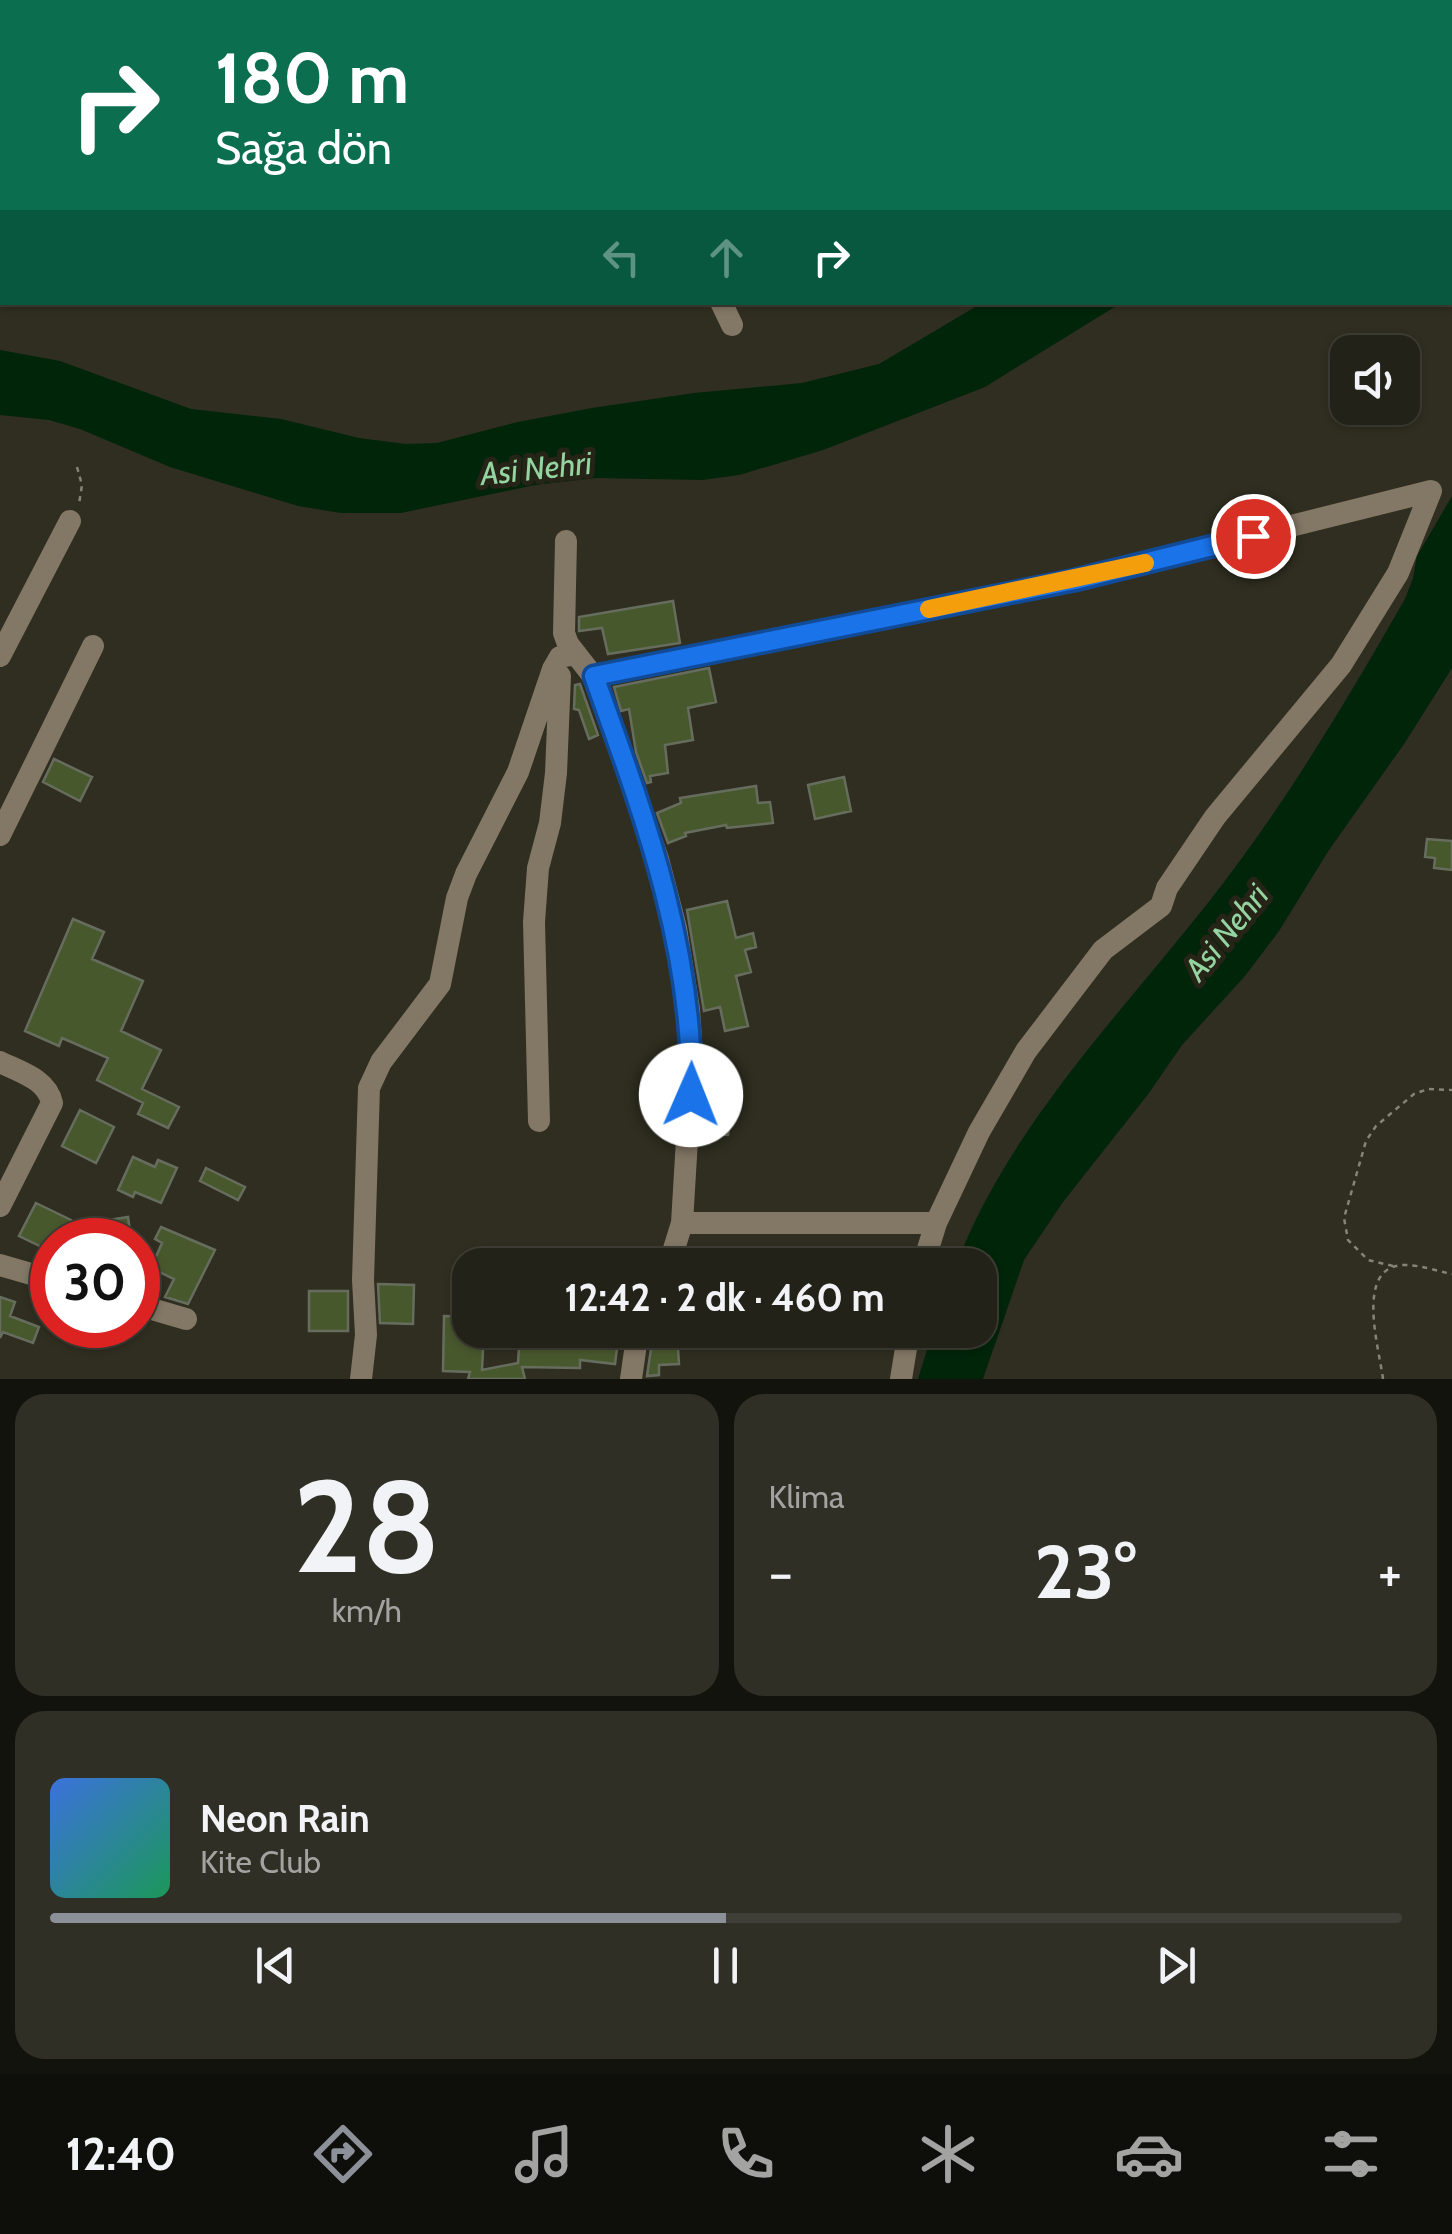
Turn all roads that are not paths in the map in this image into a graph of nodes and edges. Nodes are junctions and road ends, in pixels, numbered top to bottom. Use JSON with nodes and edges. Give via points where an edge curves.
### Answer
{"nodes":[{"id":1,"x":722,"y":305,"type":"edge"},
{"id":2,"x":732,"y":325,"type":"dead end"},
{"id":3,"x":70,"y":520,"type":"road end"},
{"id":4,"x":566,"y":541,"type":"dead end"},
{"id":5,"x":93,"y":646,"type":"dead end"},
{"id":6,"x":0,"y":656,"type":"edge"},
{"id":7,"x":568,"y":656,"type":"junction"},
{"id":8,"x":594,"y":676,"type":"junction"},
{"id":9,"x":0,"y":835,"type":"edge"},
{"id":10,"x":0,"y":1062,"type":"edge"},
{"id":11,"x":539,"y":1121,"type":"dead end"},
{"id":12,"x":1,"y":1199,"type":"edge"},
{"id":13,"x":682,"y":1223,"type":"junction"},
{"id":14,"x":936,"y":1223,"type":"junction"},
{"id":15,"x":674,"y":1248,"type":"edge"},
{"id":16,"x":929,"y":1248,"type":"edge"},
{"id":17,"x":0,"y":1265,"type":"edge"},
{"id":18,"x":30,"y":1274,"type":"edge"},
{"id":19,"x":160,"y":1311,"type":"edge"},
{"id":20,"x":186,"y":1319,"type":"dead end"},
{"id":21,"x":635,"y":1348,"type":"edge"},
{"id":22,"x":906,"y":1348,"type":"edge"},
{"id":23,"x":360,"y":1379,"type":"edge"},
{"id":24,"x":631,"y":1379,"type":"edge"},
{"id":25,"x":901,"y":1379,"type":"edge"}],
"edges":[{"from":1,"to":2,"type":"street"},
{"from":3,"to":6,"type":"street"},
{"from":4,"to":7,"type":"street"},
{"from":5,"to":9,"type":"street"},
{"from":7,"to":8,"type":"street"},
{"from":7,"to":11,"type":"street","via":[[534,922]]},
{"from":7,"to":23,"type":"street","via":[[553,669],[518,772],[466,874],[440,984],[369,1088]]},
{"from":8,"to":13,"type":"street","via":[[658,859],[687,993],[692,1056]]},
{"from":8,"to":14,"type":"street","via":[[1075,580],[1432,491],[1398,572],[1341,665],[1215,817],[1161,906],[1102,950],[1026,1051]]},
{"from":10,"to":12,"type":"street","via":[[42,1083],[52,1103]]},
{"from":13,"to":14,"type":"street"},
{"from":13,"to":15,"type":"street"},
{"from":14,"to":16,"type":"street"},
{"from":17,"to":18,"type":"street"},
{"from":19,"to":20,"type":"street"},
{"from":21,"to":24,"type":"street"},
{"from":22,"to":25,"type":"street"}]}
